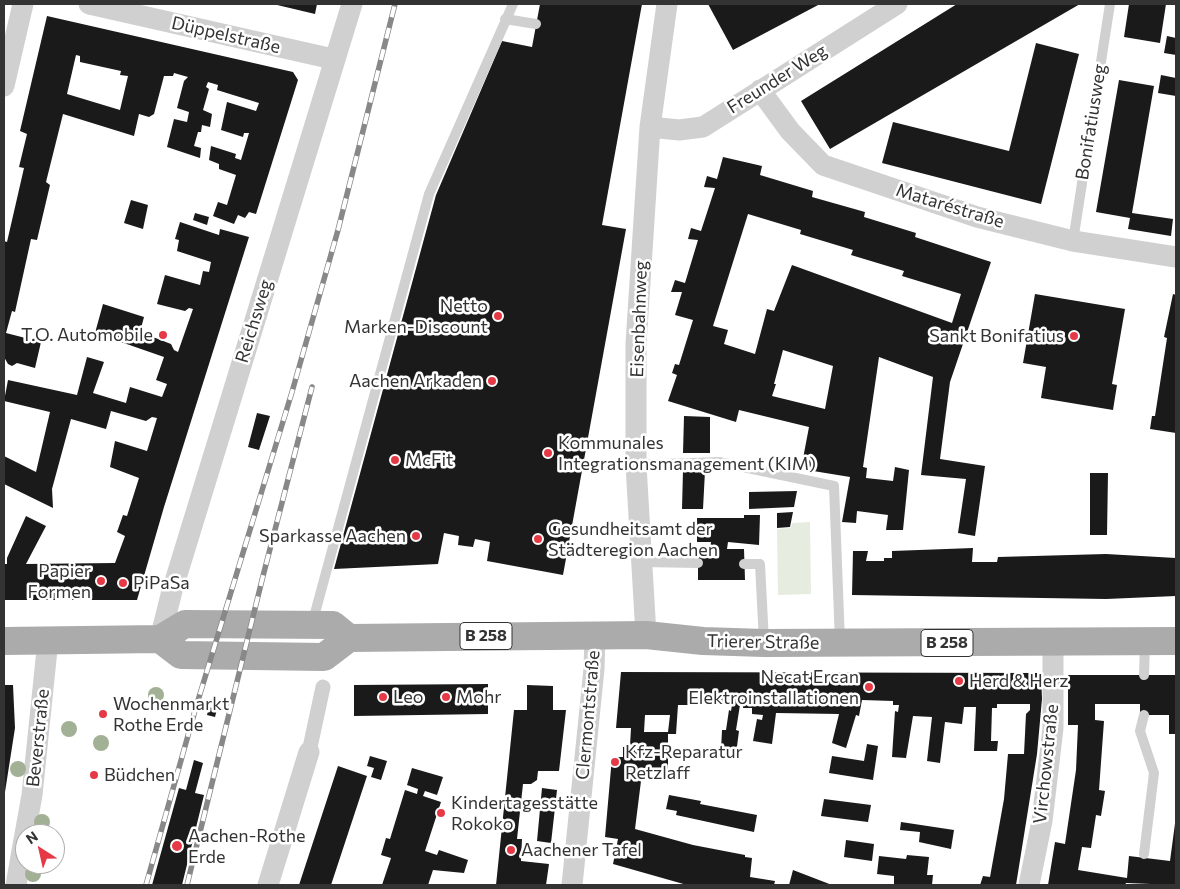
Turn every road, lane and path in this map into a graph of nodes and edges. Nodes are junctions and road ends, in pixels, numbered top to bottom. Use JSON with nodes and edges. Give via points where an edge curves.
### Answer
{"nodes":[{"id":1,"x":23,"y":4,"type":"edge"},
{"id":2,"x":89,"y":4,"type":"edge"},
{"id":3,"x":352,"y":4,"type":"edge"},
{"id":4,"x":513,"y":4,"type":"edge"},
{"id":5,"x":666,"y":4,"type":"edge"},
{"id":6,"x":897,"y":4,"type":"edge"},
{"id":7,"x":1110,"y":4,"type":"edge"},
{"id":8,"x":505,"y":20,"type":"junction"},
{"id":9,"x":536,"y":24,"type":"dead end"},
{"id":10,"x":333,"y":59,"type":"junction"},
{"id":11,"x":4,"y":86,"type":"edge"},
{"id":12,"x":760,"y":90,"type":"junction"},
{"id":13,"x":650,"y":128,"type":"junction"},
{"id":14,"x":1073,"y":241,"type":"junction"},
{"id":15,"x":1176,"y":257,"type":"edge"},
{"id":16,"x":636,"y":465,"type":"junction"},
{"id":17,"x":643,"y":562,"type":"junction"},
{"id":18,"x":698,"y":563,"type":"dead end"},
{"id":19,"x":744,"y":564,"type":"dead end"},
{"id":20,"x":312,"y":625,"type":"junction"},
{"id":21,"x":595,"y":635,"type":"junction"},
{"id":22,"x":646,"y":635,"type":"junction"},
{"id":23,"x":349,"y":638,"type":"junction"},
{"id":24,"x":160,"y":639,"type":"junction"},
{"id":25,"x":48,"y":640,"type":"junction"},
{"id":26,"x":4,"y":641,"type":"edge"},
{"id":27,"x":1145,"y":641,"type":"junction"},
{"id":28,"x":1176,"y":641,"type":"edge"},
{"id":29,"x":1053,"y":642,"type":"junction"},
{"id":30,"x":764,"y":643,"type":"junction"},
{"id":31,"x":840,"y":643,"type":"junction"},
{"id":32,"x":1144,"y":675,"type":"dead end"},
{"id":33,"x":323,"y":687,"type":"dead end"},
{"id":34,"x":1144,"y":715,"type":"dead end"},
{"id":35,"x":309,"y":752,"type":"joint"},
{"id":36,"x":27,"y":824,"type":"edge"},
{"id":37,"x":1144,"y":854,"type":"dead end"},
{"id":38,"x":578,"y":883,"type":"edge"},
{"id":39,"x":268,"y":885,"type":"edge"},
{"id":40,"x":1029,"y":885,"type":"edge"}],
"edges":[{"from":1,"to":11,"type":"street"},
{"from":2,"to":10,"type":"street","name":"Düppelstraße"},
{"from":3,"to":10,"type":"street","name":"Reichsweg"},
{"from":4,"to":8,"type":"lane"},
{"from":5,"to":13,"type":"street","name":"Eisenbahnweg"},
{"from":6,"to":12,"type":"street","name":"Freunder Weg"},
{"from":7,"to":14,"type":"lane","name":"Bonifatiusweg"},
{"from":8,"to":9,"type":"lane"},
{"from":8,"to":20,"type":"lane","via":[[430,194]]},
{"from":10,"to":24,"type":"street","name":"Reichsweg"},
{"from":12,"to":13,"type":"street","name":"Freunder Weg","via":[[703,127],[679,130]]},
{"from":12,"to":14,"type":"street","name":"Mataréstraße","via":[[790,130],[823,165],[977,217]]},
{"from":13,"to":16,"type":"street","name":"Eisenbahnweg","via":[[636,344]]},
{"from":14,"to":15,"type":"street","name":"Mataréstraße"},
{"from":16,"to":17,"type":"street","name":"Eisenbahnweg"},
{"from":16,"to":31,"type":"lane","via":[[719,462],[834,486]]},
{"from":17,"to":18,"type":"lane"},
{"from":17,"to":22,"type":"street","name":"Eisenbahnweg"},
{"from":19,"to":30,"type":"lane","via":[[760,564]]},
{"from":20,"to":23,"type":"main road","via":[[333,626]]},
{"from":20,"to":24,"type":"main road","via":[[185,624]]},
{"from":21,"to":22,"type":"main road","name":"Trierer Straße","number":"B 258"},
{"from":21,"to":23,"type":"main road","name":"Trierer Straße","number":"B 258"},
{"from":21,"to":38,"type":"street","name":"Clermontstraße"},
{"from":22,"to":30,"type":"main road","name":"Trierer Straße","number":"B 258"},
{"from":23,"to":24,"type":"main road","via":[[324,657],[181,655]]},
{"from":24,"to":25,"type":"main road"},
{"from":25,"to":26,"type":"main road"},
{"from":25,"to":36,"type":"street","name":"Beverstraße"},
{"from":27,"to":28,"type":"main road","name":"Trierer Straße","number":"B 258"},
{"from":27,"to":29,"type":"main road","name":"Trierer Straße","number":"B 258"},
{"from":27,"to":32,"type":"lane"},
{"from":29,"to":31,"type":"main road","name":"Trierer Straße","number":"B 258"},
{"from":29,"to":40,"type":"street","name":"Virchowstraße","via":[[1053,728],[1042,821]]},
{"from":30,"to":31,"type":"main road","name":"Trierer Straße","number":"B 258"},
{"from":33,"to":35,"type":"street"},
{"from":34,"to":37,"type":"lane","via":[[1140,731],[1154,773]]},
{"from":35,"to":39,"type":"street"}]}
